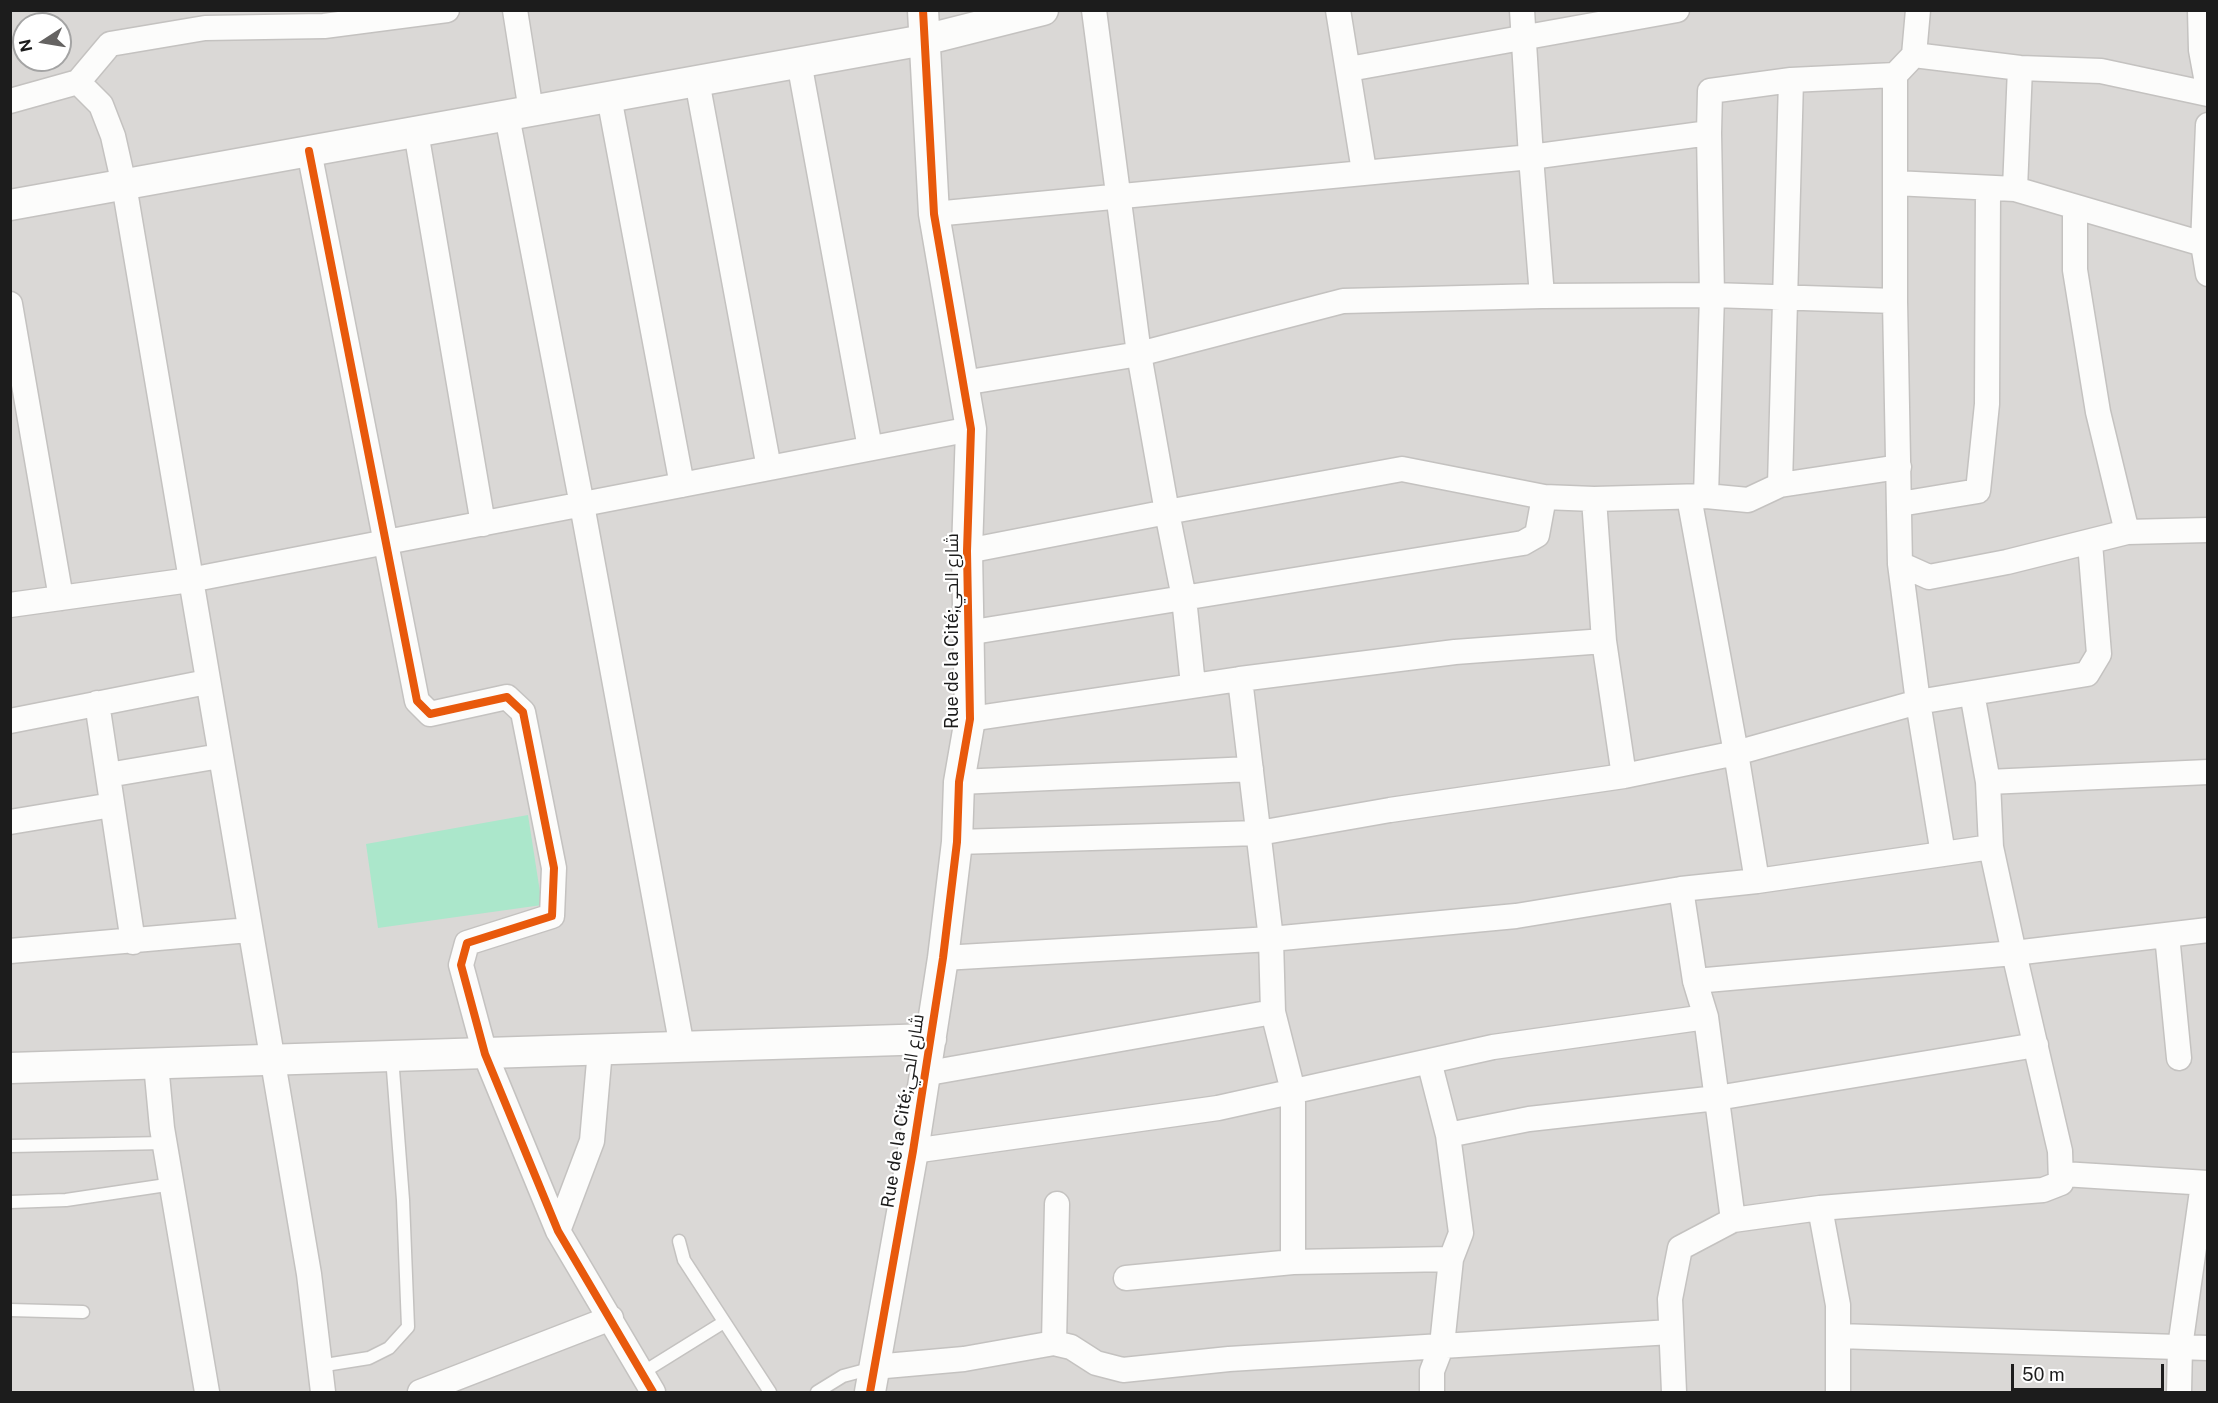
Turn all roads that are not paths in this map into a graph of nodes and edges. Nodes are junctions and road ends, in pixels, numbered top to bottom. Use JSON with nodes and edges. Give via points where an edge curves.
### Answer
{"nodes":[{"id":1,"x":447,"y":10,"type":"edge"},
{"id":2,"x":515,"y":10,"type":"edge"},
{"id":3,"x":923,"y":10,"type":"edge"},
{"id":4,"x":1043,"y":10,"type":"edge"},
{"id":5,"x":1094,"y":10,"type":"edge"},
{"id":6,"x":1338,"y":10,"type":"edge"},
{"id":7,"x":1522,"y":10,"type":"edge"},
{"id":8,"x":1677,"y":10,"type":"edge"},
{"id":9,"x":1918,"y":10,"type":"edge"},
{"id":10,"x":2200,"y":10,"type":"edge"},
{"id":11,"x":408,"y":13,"type":"edge"},
{"id":12,"x":1522,"y":37,"type":"junction"},
{"id":13,"x":924,"y":40,"type":"junction"},
{"id":14,"x":1914,"y":55,"type":"junction"},
{"id":15,"x":799,"y":62,"type":"junction"},
{"id":16,"x":2019,"y":68,"type":"junction"},
{"id":17,"x":1349,"y":69,"type":"junction"},
{"id":18,"x":1895,"y":75,"type":"junction"},
{"id":19,"x":1791,"y":80,"type":"junction"},
{"id":20,"x":697,"y":81,"type":"junction"},
{"id":21,"x":78,"y":82,"type":"junction"},
{"id":22,"x":2208,"y":88,"type":"edge"},
{"id":23,"x":2208,"y":94,"type":"edge"},
{"id":24,"x":609,"y":97,"type":"junction"},
{"id":25,"x":10,"y":102,"type":"edge"},
{"id":26,"x":519,"y":113,"type":"junction"},
{"id":27,"x":2208,"y":125,"type":"edge"},
{"id":28,"x":416,"y":132,"type":"junction"},
{"id":29,"x":1709,"y":133,"type":"junction"},
{"id":30,"x":309,"y":152,"type":"junction"},
{"id":31,"x":1531,"y":157,"type":"junction"},
{"id":32,"x":1364,"y":171,"type":"junction"},
{"id":33,"x":1895,"y":183,"type":"junction"},
{"id":34,"x":124,"y":185,"type":"junction"},
{"id":35,"x":1988,"y":189,"type":"junction"},
{"id":36,"x":2015,"y":189,"type":"junction"},
{"id":37,"x":1119,"y":197,"type":"junction"},
{"id":38,"x":10,"y":205,"type":"edge"},
{"id":39,"x":2075,"y":207,"type":"junction"},
{"id":40,"x":934,"y":214,"type":"junction"},
{"id":41,"x":2203,"y":244,"type":"junction"},
{"id":42,"x":2208,"y":274,"type":"edge"},
{"id":43,"x":1712,"y":295,"type":"junction"},
{"id":44,"x":1542,"y":296,"type":"junction"},
{"id":45,"x":1784,"y":296,"type":"junction"},
{"id":46,"x":1895,"y":300,"type":"junction"},
{"id":47,"x":10,"y":304,"type":"edge"},
{"id":48,"x":1139,"y":354,"type":"junction"},
{"id":49,"x":963,"y":384,"type":"junction"},
{"id":50,"x":971,"y":429,"type":"junction"},
{"id":51,"x":870,"y":448,"type":"junction"},
{"id":52,"x":1899,"y":467,"type":"junction"},
{"id":53,"x":769,"y":468,"type":"junction"},
{"id":54,"x":682,"y":485,"type":"junction"},
{"id":55,"x":1779,"y":485,"type":"junction"},
{"id":56,"x":1544,"y":497,"type":"junction"},
{"id":57,"x":1698,"y":497,"type":"junction"},
{"id":58,"x":1594,"y":499,"type":"junction"},
{"id":59,"x":1900,"y":504,"type":"junction"},
{"id":60,"x":582,"y":505,"type":"junction"},
{"id":61,"x":1167,"y":512,"type":"junction"},
{"id":62,"x":483,"y":524,"type":"junction"},
{"id":63,"x":2208,"y":530,"type":"edge"},
{"id":64,"x":2127,"y":532,"type":"junction"},
{"id":65,"x":385,"y":542,"type":"junction"},
{"id":66,"x":2090,"y":543,"type":"junction"},
{"id":67,"x":967,"y":551,"type":"junction"},
{"id":68,"x":1900,"y":564,"type":"junction"},
{"id":69,"x":190,"y":580,"type":"junction"},
{"id":70,"x":61,"y":598,"type":"junction"},
{"id":71,"x":1184,"y":598,"type":"junction"},
{"id":72,"x":10,"y":605,"type":"edge"},
{"id":73,"x":967,"y":633,"type":"junction"},
{"id":74,"x":1604,"y":641,"type":"junction"},
{"id":75,"x":1240,"y":679,"type":"junction"},
{"id":76,"x":207,"y":681,"type":"junction"},
{"id":77,"x":1193,"y":685,"type":"junction"},
{"id":78,"x":1972,"y":693,"type":"junction"},
{"id":79,"x":1918,"y":702,"type":"junction"},
{"id":80,"x":97,"y":704,"type":"junction"},
{"id":81,"x":970,"y":719,"type":"junction"},
{"id":82,"x":10,"y":721,"type":"edge"},
{"id":83,"x":1736,"y":753,"type":"junction"},
{"id":84,"x":220,"y":756,"type":"junction"},
{"id":85,"x":1251,"y":769,"type":"junction"},
{"id":86,"x":2208,"y":772,"type":"edge"},
{"id":87,"x":108,"y":775,"type":"junction"},
{"id":88,"x":1624,"y":776,"type":"junction"},
{"id":89,"x":959,"y":782,"type":"junction"},
{"id":90,"x":1988,"y":782,"type":"junction"},
{"id":91,"x":112,"y":805,"type":"junction"},
{"id":92,"x":10,"y":822,"type":"edge"},
{"id":93,"x":1258,"y":833,"type":"junction"},
{"id":94,"x":957,"y":842,"type":"junction"},
{"id":95,"x":1991,"y":847,"type":"junction"},
{"id":96,"x":1943,"y":854,"type":"junction"},
{"id":97,"x":1757,"y":881,"type":"junction"},
{"id":98,"x":1681,"y":889,"type":"junction"},
{"id":99,"x":249,"y":930,"type":"junction"},
{"id":100,"x":2208,"y":930,"type":"edge"},
{"id":101,"x":2167,"y":934,"type":"junction"},
{"id":102,"x":1271,"y":939,"type":"junction"},
{"id":103,"x":133,"y":942,"type":"junction"},
{"id":104,"x":10,"y":951,"type":"edge"},
{"id":105,"x":2014,"y":953,"type":"junction"},
{"id":106,"x":943,"y":958,"type":"junction"},
{"id":107,"x":1695,"y":981,"type":"junction"},
{"id":108,"x":1274,"y":1012,"type":"junction"},
{"id":109,"x":1706,"y":1017,"type":"junction"},
{"id":110,"x":931,"y":1039,"type":"junction"},
{"id":111,"x":2036,"y":1045,"type":"junction"},
{"id":112,"x":682,"y":1047,"type":"junction"},
{"id":113,"x":600,"y":1050,"type":"junction"},
{"id":114,"x":485,"y":1054,"type":"junction"},
{"id":115,"x":392,"y":1057,"type":"junction"},
{"id":116,"x":2179,"y":1059,"type":"dead end"},
{"id":117,"x":271,"y":1061,"type":"junction"},
{"id":118,"x":1429,"y":1061,"type":"junction"},
{"id":119,"x":156,"y":1064,"type":"junction"},
{"id":120,"x":10,"y":1068,"type":"edge"},
{"id":121,"x":923,"y":1074,"type":"junction"},
{"id":122,"x":1293,"y":1091,"type":"junction"},
{"id":123,"x":1717,"y":1098,"type":"junction"},
{"id":124,"x":1448,"y":1135,"type":"junction"},
{"id":125,"x":165,"y":1143,"type":"junction"},
{"id":126,"x":10,"y":1146,"type":"edge"},
{"id":127,"x":913,"y":1151,"type":"junction"},
{"id":128,"x":2061,"y":1183,"type":"junction"},
{"id":129,"x":173,"y":1184,"type":"junction"},
{"id":130,"x":2205,"y":1184,"type":"edge"},
{"id":131,"x":10,"y":1202,"type":"edge"},
{"id":132,"x":1057,"y":1204,"type":"dead end"},
{"id":133,"x":1820,"y":1208,"type":"junction"},
{"id":134,"x":1733,"y":1220,"type":"junction"},
{"id":135,"x":558,"y":1231,"type":"junction"},
{"id":136,"x":679,"y":1241,"type":"dead end"},
{"id":137,"x":1451,"y":1259,"type":"junction"},
{"id":138,"x":1293,"y":1262,"type":"junction"},
{"id":139,"x":1126,"y":1278,"type":"dead end"},
{"id":140,"x":10,"y":1310,"type":"edge"},
{"id":141,"x":83,"y":1312,"type":"dead end"},
{"id":142,"x":611,"y":1318,"type":"junction"},
{"id":143,"x":724,"y":1322,"type":"junction"},
{"id":144,"x":1671,"y":1332,"type":"junction"},
{"id":145,"x":1838,"y":1336,"type":"junction"},
{"id":146,"x":1054,"y":1343,"type":"junction"},
{"id":147,"x":1442,"y":1345,"type":"junction"},
{"id":148,"x":2180,"y":1347,"type":"junction"},
{"id":149,"x":2208,"y":1348,"type":"edge"},
{"id":150,"x":319,"y":1366,"type":"junction"},
{"id":151,"x":872,"y":1380,"type":"edge"},
{"id":152,"x":648,"y":1383,"type":"edge"},
{"id":153,"x":207,"y":1392,"type":"edge"},
{"id":154,"x":323,"y":1392,"type":"edge"},
{"id":155,"x":420,"y":1392,"type":"edge"},
{"id":156,"x":770,"y":1392,"type":"edge"},
{"id":157,"x":817,"y":1392,"type":"edge"},
{"id":158,"x":1432,"y":1392,"type":"edge"},
{"id":159,"x":1674,"y":1392,"type":"edge"},
{"id":160,"x":1838,"y":1392,"type":"edge"},
{"id":161,"x":2179,"y":1392,"type":"edge"}],
"edges":[{"from":1,"to":11,"type":"street"},
{"from":2,"to":26,"type":"street"},
{"from":3,"to":13,"type":"street","name":"Rue de la Cité;شارع الحي"},
{"from":4,"to":13,"type":"street"},
{"from":5,"to":37,"type":"street"},
{"from":6,"to":17,"type":"street"},
{"from":7,"to":12,"type":"street"},
{"from":8,"to":12,"type":"street"},
{"from":9,"to":14,"type":"street"},
{"from":10,"to":22,"type":"street","via":[[2201,51]]},
{"from":11,"to":21,"type":"street","via":[[324,26],[205,28],[110,44]]},
{"from":12,"to":17,"type":"street"},
{"from":12,"to":31,"type":"street"},
{"from":13,"to":15,"type":"street"},
{"from":13,"to":40,"type":"street","name":"Rue de la Cité;شارع الحي"},
{"from":14,"to":16,"type":"street"},
{"from":14,"to":18,"type":"street"},
{"from":15,"to":20,"type":"street"},
{"from":15,"to":51,"type":"street"},
{"from":16,"to":23,"type":"street","via":[[2101,71]]},
{"from":16,"to":36,"type":"street"},
{"from":17,"to":32,"type":"street"},
{"from":18,"to":19,"type":"street"},
{"from":18,"to":33,"type":"street"},
{"from":19,"to":29,"type":"street","via":[[1710,91]]},
{"from":19,"to":45,"type":"street"},
{"from":20,"to":24,"type":"street"},
{"from":20,"to":53,"type":"street"},
{"from":21,"to":25,"type":"street"},
{"from":21,"to":34,"type":"street","via":[[101,105]]},
{"from":24,"to":26,"type":"street"},
{"from":24,"to":54,"type":"street"},
{"from":26,"to":28,"type":"street"},
{"from":26,"to":60,"type":"street"},
{"from":27,"to":41,"type":"street"},
{"from":28,"to":30,"type":"street"},
{"from":28,"to":62,"type":"street"},
{"from":29,"to":31,"type":"street"},
{"from":29,"to":43,"type":"street"},
{"from":30,"to":34,"type":"street"},
{"from":30,"to":65,"type":"street"},
{"from":31,"to":32,"type":"street"},
{"from":31,"to":44,"type":"street"},
{"from":32,"to":37,"type":"street"},
{"from":33,"to":35,"type":"street"},
{"from":33,"to":46,"type":"street"},
{"from":34,"to":38,"type":"street"},
{"from":34,"to":69,"type":"street"},
{"from":35,"to":36,"type":"street"},
{"from":35,"to":59,"type":"street","via":[[1987,404],[1978,491]]},
{"from":36,"to":39,"type":"street"},
{"from":37,"to":40,"type":"street"},
{"from":37,"to":48,"type":"street"},
{"from":39,"to":41,"type":"street"},
{"from":39,"to":64,"type":"street","via":[[2075,270],[2098,412]]},
{"from":40,"to":49,"type":"street","name":"Rue de la Cité;شارع الحي"},
{"from":41,"to":42,"type":"street"},
{"from":43,"to":44,"type":"street"},
{"from":43,"to":45,"type":"street"},
{"from":43,"to":57,"type":"street"},
{"from":44,"to":48,"type":"street","via":[[1343,301]]},
{"from":45,"to":46,"type":"street"},
{"from":45,"to":55,"type":"street"},
{"from":46,"to":52,"type":"street"},
{"from":47,"to":70,"type":"street"},
{"from":48,"to":49,"type":"street"},
{"from":48,"to":61,"type":"street"},
{"from":49,"to":50,"type":"street","name":"Rue de la Cité;شارع الحي"},
{"from":50,"to":51,"type":"street"},
{"from":50,"to":67,"type":"street","name":"Rue de la Cité;شارع الحي"},
{"from":51,"to":53,"type":"street"},
{"from":52,"to":55,"type":"street"},
{"from":52,"to":59,"type":"street"},
{"from":53,"to":54,"type":"street"},
{"from":54,"to":60,"type":"street"},
{"from":55,"to":57,"type":"street","via":[[1748,500]]},
{"from":56,"to":58,"type":"street"},
{"from":56,"to":61,"type":"street","via":[[1402,469]]},
{"from":56,"to":71,"type":"street","via":[[1537,535],[1523,543]]},
{"from":57,"to":58,"type":"street"},
{"from":57,"to":83,"type":"street"},
{"from":58,"to":74,"type":"street"},
{"from":59,"to":68,"type":"street"},
{"from":60,"to":62,"type":"street"},
{"from":60,"to":112,"type":"street"},
{"from":61,"to":67,"type":"street"},
{"from":61,"to":71,"type":"street"},
{"from":62,"to":65,"type":"street"},
{"from":63,"to":64,"type":"street"},
{"from":64,"to":66,"type":"street"},
{"from":65,"to":69,"type":"street"},
{"from":65,"to":114,"type":"street","via":[[417,701],[430,714],[507,698],[523,712],[554,868],[552,916],[467,943],[461,965]]},
{"from":66,"to":68,"type":"street","via":[[1929,577]]},
{"from":66,"to":78,"type":"street","via":[[2099,654],[2087,674]]},
{"from":67,"to":73,"type":"street","name":"Rue de la Cité;شارع الحي"},
{"from":68,"to":79,"type":"street"},
{"from":69,"to":70,"type":"street"},
{"from":69,"to":76,"type":"street"},
{"from":70,"to":72,"type":"street"},
{"from":71,"to":73,"type":"street"},
{"from":71,"to":77,"type":"street"},
{"from":73,"to":81,"type":"street","name":"Rue de la Cité;شارع الحي"},
{"from":74,"to":75,"type":"street","via":[[1455,652]]},
{"from":74,"to":88,"type":"street"},
{"from":75,"to":77,"type":"street"},
{"from":75,"to":85,"type":"street"},
{"from":76,"to":80,"type":"street"},
{"from":76,"to":84,"type":"street"},
{"from":77,"to":81,"type":"street"},
{"from":78,"to":79,"type":"street"},
{"from":78,"to":90,"type":"street"},
{"from":79,"to":83,"type":"street"},
{"from":79,"to":96,"type":"street"},
{"from":80,"to":82,"type":"street"},
{"from":80,"to":87,"type":"street"},
{"from":81,"to":89,"type":"street","name":"Rue de la Cité;شارع الحي"},
{"from":83,"to":88,"type":"street"},
{"from":83,"to":97,"type":"street"},
{"from":84,"to":87,"type":"street"},
{"from":84,"to":99,"type":"street"},
{"from":85,"to":89,"type":"street"},
{"from":85,"to":93,"type":"street"},
{"from":86,"to":90,"type":"street"},
{"from":87,"to":91,"type":"street"},
{"from":88,"to":93,"type":"street"},
{"from":89,"to":94,"type":"street","name":"Rue de la Cité;شارع الحي"},
{"from":90,"to":95,"type":"street"},
{"from":91,"to":92,"type":"street"},
{"from":91,"to":103,"type":"street"},
{"from":93,"to":94,"type":"street"},
{"from":93,"to":102,"type":"street"},
{"from":94,"to":106,"type":"street","name":"Rue de la Cité;شارع الحي"},
{"from":95,"to":96,"type":"street"},
{"from":95,"to":105,"type":"street"},
{"from":96,"to":97,"type":"street"},
{"from":97,"to":98,"type":"street"},
{"from":98,"to":102,"type":"street","via":[[1516,916]]},
{"from":98,"to":107,"type":"street"},
{"from":99,"to":103,"type":"street"},
{"from":99,"to":117,"type":"street"},
{"from":100,"to":101,"type":"street"},
{"from":101,"to":105,"type":"street"},
{"from":101,"to":116,"type":"street"},
{"from":102,"to":106,"type":"street"},
{"from":102,"to":108,"type":"street"},
{"from":103,"to":104,"type":"street"},
{"from":105,"to":107,"type":"street"},
{"from":105,"to":111,"type":"street"},
{"from":106,"to":110,"type":"street","name":"Rue de la Cité;شارع الحي"},
{"from":107,"to":109,"type":"street"},
{"from":108,"to":121,"type":"street"},
{"from":108,"to":122,"type":"street"},
{"from":109,"to":118,"type":"street","via":[[1493,1047]]},
{"from":109,"to":123,"type":"street"},
{"from":110,"to":112,"type":"street"},
{"from":110,"to":121,"type":"street","name":"Rue de la Cité;شارع الحي"},
{"from":111,"to":123,"type":"street"},
{"from":111,"to":128,"type":"street","via":[[2060,1151]]},
{"from":112,"to":113,"type":"street"},
{"from":113,"to":114,"type":"street"},
{"from":113,"to":135,"type":"street","via":[[592,1141]]},
{"from":114,"to":115,"type":"street"},
{"from":114,"to":135,"type":"street"},
{"from":115,"to":117,"type":"street"},
{"from":115,"to":150,"type":"lane","via":[[404,1200],[408,1327],[389,1348],[369,1358]]},
{"from":117,"to":119,"type":"street"},
{"from":117,"to":150,"type":"street","via":[[309,1274]]},
{"from":118,"to":122,"type":"street"},
{"from":118,"to":124,"type":"street"},
{"from":119,"to":120,"type":"street"},
{"from":119,"to":125,"type":"street"},
{"from":121,"to":127,"type":"street","name":"Rue de la Cité;شارع الحي"},
{"from":122,"to":127,"type":"street","via":[[1218,1108]]},
{"from":122,"to":138,"type":"street"},
{"from":123,"to":124,"type":"street","via":[[1529,1119]]},
{"from":123,"to":134,"type":"street"},
{"from":124,"to":137,"type":"street","via":[[1461,1233]]},
{"from":125,"to":126,"type":"lane"},
{"from":125,"to":129,"type":"street"},
{"from":127,"to":151,"type":"street","name":"Rue de la Cité;شارع الحي"},
{"from":128,"to":130,"type":"street","via":[[2063,1174]]},
{"from":128,"to":133,"type":"street","via":[[2043,1190]]},
{"from":129,"to":131,"type":"lane","via":[[66,1200]]},
{"from":129,"to":153,"type":"street"},
{"from":130,"to":148,"type":"street"},
{"from":132,"to":146,"type":"street"},
{"from":133,"to":134,"type":"street"},
{"from":133,"to":145,"type":"street","via":[[1838,1305]]},
{"from":134,"to":144,"type":"street","via":[[1680,1248],[1670,1299]]},
{"from":135,"to":142,"type":"street"},
{"from":136,"to":143,"type":"lane","via":[[684,1260]]},
{"from":137,"to":138,"type":"street"},
{"from":137,"to":147,"type":"street"},
{"from":138,"to":139,"type":"street"},
{"from":140,"to":141,"type":"lane"},
{"from":142,"to":152,"type":"street"},
{"from":142,"to":155,"type":"street"},
{"from":143,"to":152,"type":"lane"},
{"from":143,"to":156,"type":"lane"},
{"from":144,"to":147,"type":"street"},
{"from":144,"to":159,"type":"street"},
{"from":145,"to":148,"type":"street"},
{"from":145,"to":160,"type":"street"},
{"from":146,"to":147,"type":"street","via":[[1071,1347],[1096,1363],[1123,1370]]},
{"from":146,"to":151,"type":"street"},
{"from":147,"to":158,"type":"street","via":[[1432,1371]]},
{"from":148,"to":149,"type":"street"},
{"from":148,"to":161,"type":"street"},
{"from":150,"to":154,"type":"street"},
{"from":151,"to":157,"type":"lane","via":[[843,1376]]}]}
